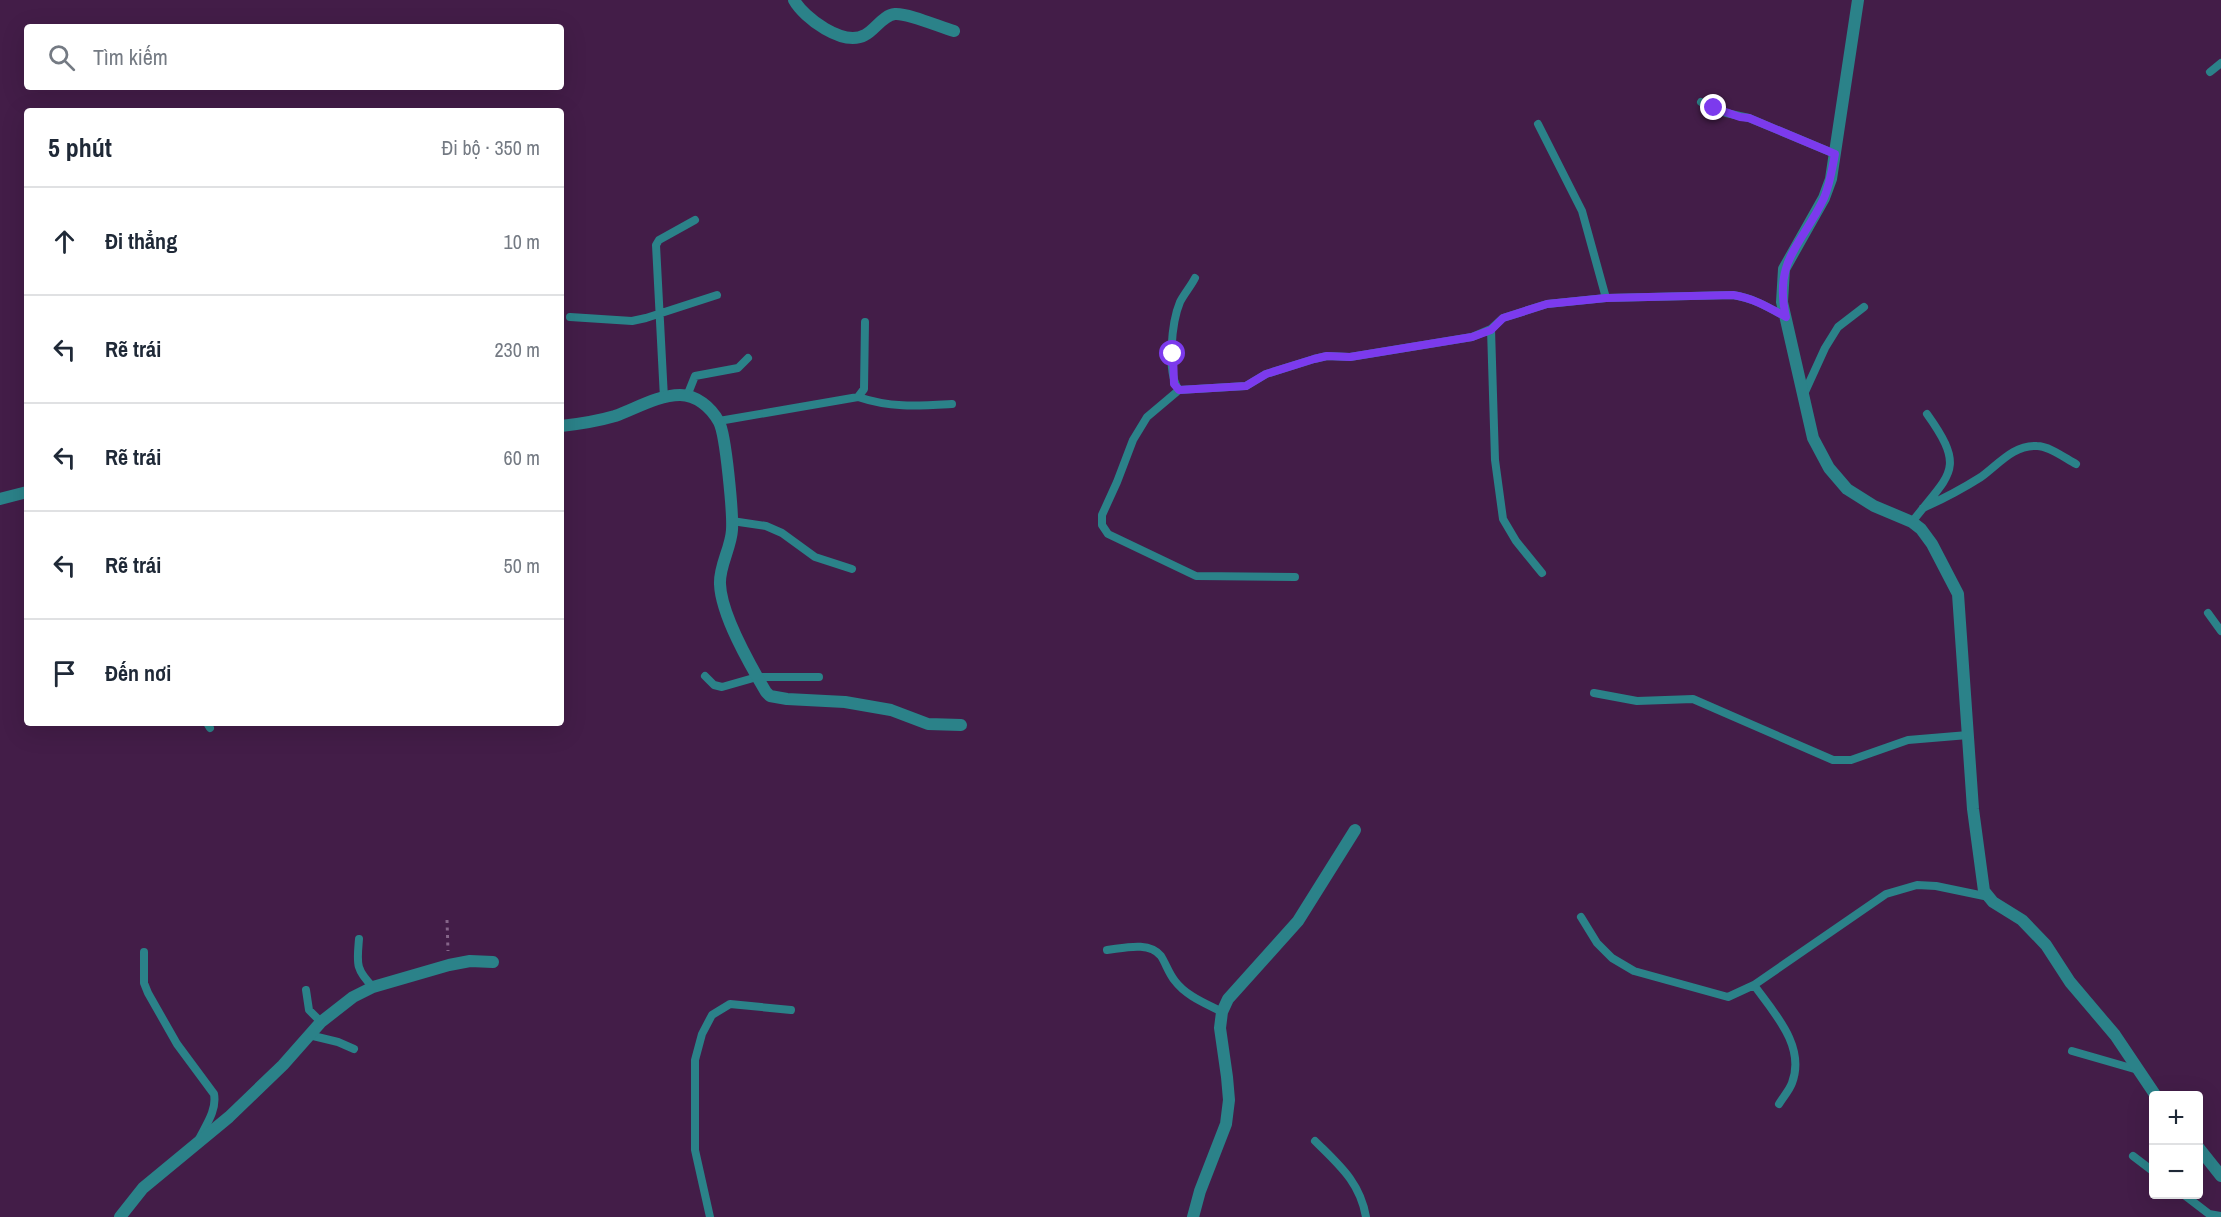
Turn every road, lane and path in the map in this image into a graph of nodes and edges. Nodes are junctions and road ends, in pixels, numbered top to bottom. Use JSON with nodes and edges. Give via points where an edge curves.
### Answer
{"nodes":[{"id":1,"x":794,"y":0,"type":"edge"},
{"id":2,"x":1858,"y":0,"type":"edge"},
{"id":3,"x":954,"y":31,"type":"dead end"},
{"id":4,"x":2221,"y":63,"type":"edge"},
{"id":5,"x":2210,"y":72,"type":"dead end"},
{"id":6,"x":1701,"y":102,"type":"dead end"},
{"id":7,"x":1538,"y":124,"type":"dead end"},
{"id":8,"x":1835,"y":154,"type":"junction"},
{"id":9,"x":695,"y":220,"type":"dead end"},
{"id":10,"x":1195,"y":278,"type":"dead end"},
{"id":11,"x":717,"y":294,"type":"dead end"},
{"id":12,"x":1606,"y":298,"type":"junction"},
{"id":13,"x":1864,"y":307,"type":"dead end"},
{"id":14,"x":660,"y":312,"type":"junction"},
{"id":15,"x":570,"y":317,"type":"dead end"},
{"id":16,"x":1786,"y":317,"type":"junction"},
{"id":17,"x":865,"y":322,"type":"dead end"},
{"id":18,"x":1491,"y":330,"type":"junction"},
{"id":19,"x":748,"y":358,"type":"dead end"},
{"id":20,"x":1179,"y":390,"type":"junction"},
{"id":21,"x":1803,"y":394,"type":"junction"},
{"id":22,"x":687,"y":396,"type":"junction"},
{"id":23,"x":858,"y":397,"type":"junction"},
{"id":24,"x":664,"y":398,"type":"junction"},
{"id":25,"x":952,"y":404,"type":"dead end"},
{"id":26,"x":1927,"y":414,"type":"dead end"},
{"id":27,"x":719,"y":421,"type":"junction"},
{"id":28,"x":564,"y":425,"type":"edge"},
{"id":29,"x":2076,"y":464,"type":"dead end"},
{"id":30,"x":24,"y":493,"type":"edge"},
{"id":31,"x":0,"y":499,"type":"edge"},
{"id":32,"x":1923,"y":508,"type":"junction"},
{"id":33,"x":732,"y":520,"type":"junction"},
{"id":34,"x":1912,"y":522,"type":"junction"},
{"id":35,"x":852,"y":570,"type":"dead end"},
{"id":36,"x":1542,"y":573,"type":"dead end"},
{"id":37,"x":1295,"y":577,"type":"dead end"},
{"id":38,"x":2208,"y":613,"type":"dead end"},
{"id":39,"x":2221,"y":631,"type":"edge"},
{"id":40,"x":705,"y":676,"type":"dead end"},
{"id":41,"x":819,"y":676,"type":"dead end"},
{"id":42,"x":757,"y":677,"type":"junction"},
{"id":43,"x":1594,"y":693,"type":"dead end"},
{"id":44,"x":961,"y":725,"type":"dead end"},
{"id":45,"x":1968,"y":735,"type":"junction"},
{"id":46,"x":1355,"y":830,"type":"dead end"},
{"id":47,"x":1989,"y":897,"type":"junction"},
{"id":48,"x":1581,"y":917,"type":"dead end"},
{"id":49,"x":447,"y":920,"type":"dead end"},
{"id":50,"x":359,"y":939,"type":"dead end"},
{"id":51,"x":1107,"y":950,"type":"dead end"},
{"id":52,"x":144,"y":952,"type":"dead end"},
{"id":53,"x":492,"y":962,"type":"dead end"},
{"id":54,"x":449,"y":965,"type":"junction"},
{"id":55,"x":1754,"y":985,"type":"junction"},
{"id":56,"x":373,"y":987,"type":"junction"},
{"id":57,"x":306,"y":990,"type":"dead end"},
{"id":58,"x":791,"y":1010,"type":"dead end"},
{"id":59,"x":1222,"y":1012,"type":"junction"},
{"id":60,"x":321,"y":1022,"type":"junction"},
{"id":61,"x":309,"y":1035,"type":"junction"},
{"id":62,"x":354,"y":1049,"type":"dead end"},
{"id":63,"x":2072,"y":1051,"type":"dead end"},
{"id":64,"x":2138,"y":1070,"type":"junction"},
{"id":65,"x":2153,"y":1091,"type":"edge"},
{"id":66,"x":1779,"y":1104,"type":"dead end"},
{"id":67,"x":1315,"y":1141,"type":"dead end"},
{"id":68,"x":197,"y":1142,"type":"junction"},
{"id":69,"x":2203,"y":1152,"type":"edge"},
{"id":70,"x":2133,"y":1156,"type":"dead end"},
{"id":71,"x":2149,"y":1168,"type":"edge"},
{"id":72,"x":2221,"y":1176,"type":"edge"},
{"id":73,"x":2190,"y":1199,"type":"edge"},
{"id":74,"x":2221,"y":1216,"type":"edge"},
{"id":75,"x":120,"y":1217,"type":"edge"},
{"id":76,"x":710,"y":1217,"type":"edge"},
{"id":77,"x":1192,"y":1217,"type":"edge"},
{"id":78,"x":1366,"y":1217,"type":"edge"}],
"edges":[{"from":1,"to":3,"type":"street","via":[[820,27],[849,38],[862,37],[892,14]]},
{"from":2,"to":8,"type":"street"},
{"from":4,"to":5,"type":"lane"},
{"from":6,"to":8,"type":"lane"},
{"from":7,"to":12,"type":"lane","via":[[1582,211]]},
{"from":8,"to":16,"type":"street","via":[[1824,198],[1784,269]]},
{"from":9,"to":14,"type":"lane","via":[[656,245]]},
{"from":10,"to":20,"type":"lane","via":[[1180,303],[1173,335],[1174,384]]},
{"from":11,"to":14,"type":"lane"},
{"from":12,"to":16,"type":"lane","via":[[1733,295],[1761,303]]},
{"from":12,"to":18,"type":"lane","via":[[1528,309],[1503,318]]},
{"from":13,"to":21,"type":"lane","via":[[1838,327]]},
{"from":14,"to":15,"type":"lane","via":[[632,321]]},
{"from":14,"to":24,"type":"lane"},
{"from":16,"to":21,"type":"street"},
{"from":17,"to":23,"type":"lane","via":[[864,389]]},
{"from":18,"to":20,"type":"lane","via":[[1461,339],[1350,357],[1327,356],[1266,374],[1246,386]]},
{"from":18,"to":36,"type":"lane","via":[[1495,460],[1503,519]]},
{"from":19,"to":22,"type":"lane","via":[[738,368],[695,376]]},
{"from":20,"to":37,"type":"lane","via":[[1147,417],[1138,432],[1102,515],[1102,525],[1108,534],[1196,576]]},
{"from":21,"to":34,"type":"street","via":[[1813,438],[1828,468],[1847,489]]},
{"from":22,"to":24,"type":"street"},
{"from":22,"to":27,"type":"street","via":[[704,403]]},
{"from":23,"to":25,"type":"lane","via":[[882,405]]},
{"from":23,"to":27,"type":"lane"},
{"from":24,"to":28,"type":"street","via":[[612,417]]},
{"from":26,"to":32,"type":"lane","via":[[1942,436],[1951,466],[1947,479]]},
{"from":27,"to":33,"type":"street"},
{"from":29,"to":32,"type":"lane","via":[[2040,445],[2024,447],[2006,455],[1953,494]]},
{"from":30,"to":31,"type":"street"},
{"from":32,"to":34,"type":"lane"},
{"from":33,"to":35,"type":"lane","via":[[766,526],[814,557]]},
{"from":33,"to":42,"type":"street","via":[[720,583],[730,621]]},
{"from":34,"to":45,"type":"street","via":[[1932,544],[1958,594]]},
{"from":38,"to":39,"type":"lane"},
{"from":40,"to":42,"type":"lane","via":[[722,687]]},
{"from":41,"to":42,"type":"lane"},
{"from":42,"to":44,"type":"street","via":[[770,696],[845,702],[891,710],[928,724]]},
{"from":43,"to":45,"type":"lane","via":[[1637,701],[1693,699],[1833,760],[1851,760],[1908,740]]},
{"from":45,"to":47,"type":"street","via":[[1982,881]]},
{"from":46,"to":59,"type":"street","via":[[1298,921],[1228,999]]},
{"from":47,"to":55,"type":"lane","via":[[1917,885],[1886,894]]},
{"from":47,"to":64,"type":"street","via":[[2022,920],[2046,945]]},
{"from":48,"to":55,"type":"lane","via":[[1597,943],[1634,971],[1728,996]]},
{"from":49,"to":54,"type":"path"},
{"from":50,"to":56,"type":"lane","via":[[358,969]]},
{"from":51,"to":59,"type":"lane","via":[[1141,947],[1155,951],[1184,990]]},
{"from":52,"to":68,"type":"lane","via":[[144,983],[148,993],[177,1044],[214,1094],[213,1112]]},
{"from":53,"to":54,"type":"street"},
{"from":54,"to":56,"type":"street"},
{"from":55,"to":66,"type":"lane","via":[[1789,1034],[1796,1066],[1791,1085]]},
{"from":56,"to":60,"type":"street"},
{"from":57,"to":60,"type":"lane","via":[[309,1010]]},
{"from":58,"to":76,"type":"lane","via":[[730,1004],[712,1015],[702,1034],[695,1060],[695,1150]]},
{"from":59,"to":77,"type":"street","via":[[1220,1028],[1229,1100],[1226,1124]]},
{"from":60,"to":61,"type":"street"},
{"from":61,"to":62,"type":"lane"},
{"from":61,"to":68,"type":"street","via":[[229,1117]]},
{"from":63,"to":64,"type":"lane"},
{"from":64,"to":65,"type":"street"},
{"from":67,"to":78,"type":"lane","via":[[1351,1177],[1364,1202]]},
{"from":68,"to":75,"type":"street","via":[[143,1188]]},
{"from":69,"to":72,"type":"street"},
{"from":70,"to":71,"type":"lane"},
{"from":73,"to":74,"type":"lane","via":[[2209,1214]]}]}
